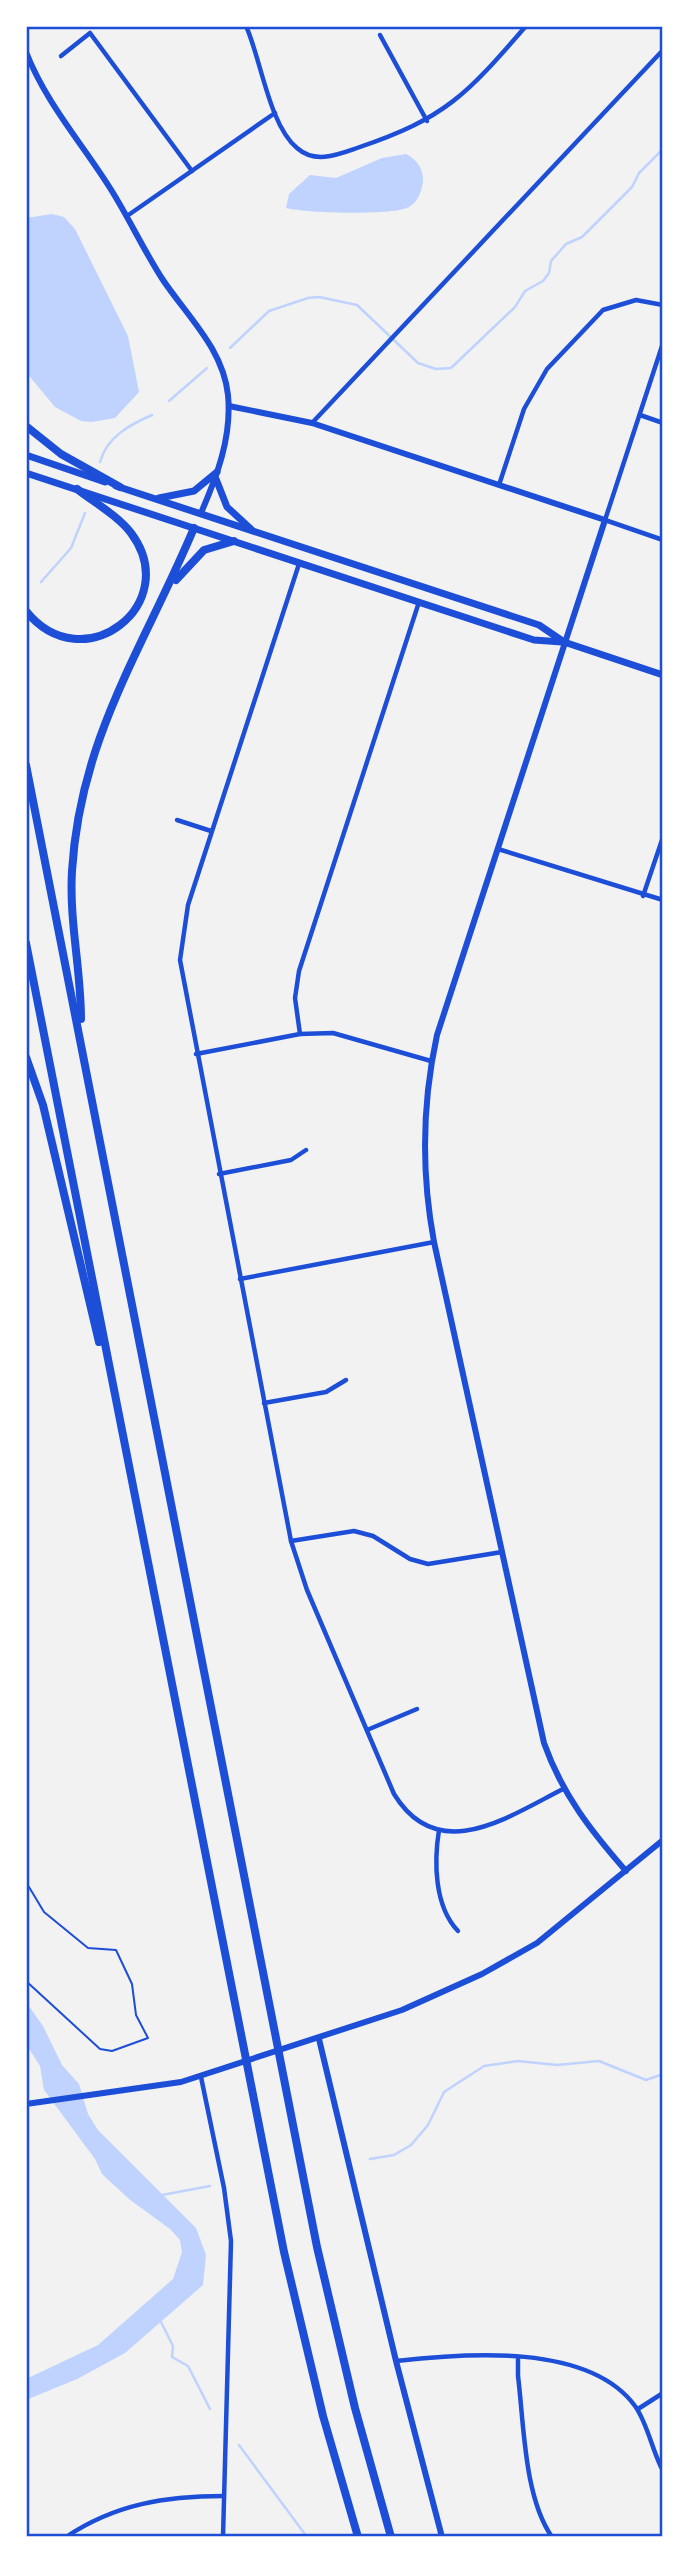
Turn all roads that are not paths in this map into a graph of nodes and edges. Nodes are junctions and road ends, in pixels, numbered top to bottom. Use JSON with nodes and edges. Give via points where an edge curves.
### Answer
{"nodes":[{"id":1,"x":246,"y":26,"type":"edge"},
{"id":2,"x":526,"y":26,"type":"edge"},
{"id":3,"x":380,"y":35,"type":"dead end"},
{"id":4,"x":663,"y":50,"type":"edge"},
{"id":5,"x":26,"y":52,"type":"edge"},
{"id":6,"x":61,"y":56,"type":"dead end"},
{"id":7,"x":276,"y":113,"type":"junction"},
{"id":8,"x":427,"y":121,"type":"junction"},
{"id":9,"x":192,"y":171,"type":"junction"},
{"id":10,"x":127,"y":216,"type":"junction"},
{"id":11,"x":663,"y":305,"type":"edge"},
{"id":12,"x":663,"y":343,"type":"edge"},
{"id":13,"x":229,"y":406,"type":"junction"},
{"id":14,"x":640,"y":415,"type":"junction"},
{"id":15,"x":663,"y":423,"type":"edge"},
{"id":16,"x":312,"y":424,"type":"junction"},
{"id":17,"x":26,"y":426,"type":"edge"},
{"id":18,"x":26,"y":455,"type":"edge"},
{"id":19,"x":26,"y":473,"type":"edge"},
{"id":20,"x":216,"y":475,"type":"junction"},
{"id":21,"x":499,"y":486,"type":"junction"},
{"id":22,"x":120,"y":487,"type":"junction"},
{"id":23,"x":77,"y":489,"type":"junction"},
{"id":24,"x":155,"y":498,"type":"junction"},
{"id":25,"x":201,"y":513,"type":"junction"},
{"id":26,"x":604,"y":520,"type":"junction"},
{"id":27,"x":194,"y":528,"type":"junction"},
{"id":28,"x":254,"y":531,"type":"junction"},
{"id":29,"x":663,"y":540,"type":"edge"},
{"id":30,"x":234,"y":541,"type":"junction"},
{"id":31,"x":299,"y":563,"type":"junction"},
{"id":32,"x":167,"y":590,"type":"junction"},
{"id":33,"x":419,"y":602,"type":"junction"},
{"id":34,"x":26,"y":611,"type":"edge"},
{"id":35,"x":564,"y":642,"type":"junction"},
{"id":36,"x":663,"y":675,"type":"edge"},
{"id":37,"x":26,"y":765,"type":"edge"},
{"id":38,"x":177,"y":820,"type":"dead end"},
{"id":39,"x":211,"y":831,"type":"junction"},
{"id":40,"x":663,"y":837,"type":"edge"},
{"id":41,"x":497,"y":849,"type":"junction"},
{"id":42,"x":643,"y":896,"type":"junction"},
{"id":43,"x":663,"y":901,"type":"edge"},
{"id":44,"x":26,"y":943,"type":"edge"},
{"id":45,"x":300,"y":1034,"type":"junction"},
{"id":46,"x":81,"y":1040,"type":"junction"},
{"id":47,"x":196,"y":1054,"type":"junction"},
{"id":48,"x":26,"y":1057,"type":"edge"},
{"id":49,"x":431,"y":1062,"type":"junction"},
{"id":50,"x":306,"y":1150,"type":"dead end"},
{"id":51,"x":219,"y":1174,"type":"junction"},
{"id":52,"x":434,"y":1242,"type":"junction"},
{"id":53,"x":240,"y":1279,"type":"junction"},
{"id":54,"x":346,"y":1380,"type":"dead end"},
{"id":55,"x":264,"y":1403,"type":"junction"},
{"id":56,"x":123,"y":1435,"type":"junction"},
{"id":57,"x":291,"y":1541,"type":"junction"},
{"id":58,"x":502,"y":1552,"type":"junction"},
{"id":59,"x":417,"y":1709,"type":"dead end"},
{"id":60,"x":367,"y":1730,"type":"junction"},
{"id":61,"x":563,"y":1789,"type":"junction"},
{"id":62,"x":439,"y":1830,"type":"junction"},
{"id":63,"x":663,"y":1840,"type":"edge"},
{"id":64,"x":626,"y":1871,"type":"junction"},
{"id":65,"x":458,"y":1931,"type":"dead end"},
{"id":66,"x":319,"y":2039,"type":"junction"},
{"id":67,"x":201,"y":2077,"type":"junction"},
{"id":68,"x":26,"y":2104,"type":"edge"},
{"id":69,"x":518,"y":2358,"type":"junction"},
{"id":70,"x":396,"y":2361,"type":"junction"},
{"id":71,"x":663,"y":2393,"type":"edge"},
{"id":72,"x":638,"y":2409,"type":"junction"},
{"id":73,"x":663,"y":2470,"type":"edge"},
{"id":74,"x":224,"y":2496,"type":"junction"},
{"id":75,"x":66,"y":2537,"type":"edge"},
{"id":76,"x":223,"y":2537,"type":"edge"},
{"id":77,"x":358,"y":2537,"type":"edge"},
{"id":78,"x":391,"y":2537,"type":"edge"},
{"id":79,"x":442,"y":2537,"type":"edge"},
{"id":80,"x":552,"y":2537,"type":"edge"}],
"edges":[{"from":1,"to":7,"type":"street"},
{"from":2,"to":8,"type":"street","via":[[478,82]]},
{"from":3,"to":8,"type":"street"},
{"from":4,"to":16,"type":"street"},
{"from":5,"to":10,"type":"main road","via":[[49,100]]},
{"from":6,"to":9,"type":"street","via":[[90,33]]},
{"from":7,"to":8,"type":"street","via":[[296,148],[316,157],[338,154]]},
{"from":7,"to":9,"type":"street"},
{"from":9,"to":10,"type":"street"},
{"from":10,"to":13,"type":"main road","via":[[162,279],[215,354]]},
{"from":11,"to":21,"type":"street","via":[[636,300],[603,310],[547,369],[524,409]]},
{"from":12,"to":14,"type":"street"},
{"from":13,"to":16,"type":"main road"},
{"from":13,"to":20,"type":"main road","via":[[226,441]]},
{"from":14,"to":15,"type":"street"},
{"from":14,"to":26,"type":"street"},
{"from":16,"to":21,"type":"main road"},
{"from":17,"to":22,"type":"highway","via":[[61,454]]},
{"from":18,"to":22,"type":"main road"},
{"from":19,"to":23,"type":"main road"},
{"from":20,"to":24,"type":"main road","via":[[187,494]]},
{"from":20,"to":25,"type":"main road"},
{"from":20,"to":28,"type":"main road","via":[[231,513]]},
{"from":21,"to":26,"type":"main road"},
{"from":22,"to":24,"type":"main road"},
{"from":23,"to":27,"type":"main road"},
{"from":23,"to":34,"type":"highway","via":[[123,524],[136,541],[146,573],[142,595],[124,623],[86,639],[50,632]]},
{"from":24,"to":25,"type":"main road"},
{"from":25,"to":27,"type":"main road"},
{"from":25,"to":28,"type":"main road"},
{"from":26,"to":29,"type":"street"},
{"from":26,"to":35,"type":"main road"},
{"from":27,"to":30,"type":"main road"},
{"from":27,"to":32,"type":"highway"},
{"from":28,"to":35,"type":"main road","via":[[539,625]]},
{"from":30,"to":31,"type":"main road"},
{"from":30,"to":32,"type":"highway","via":[[197,555]]},
{"from":31,"to":33,"type":"main road"},
{"from":31,"to":39,"type":"street"},
{"from":32,"to":46,"type":"highway","via":[[98,736],[79,811],[71,901],[81,981]]},
{"from":33,"to":35,"type":"main road","via":[[534,640]]},
{"from":33,"to":45,"type":"street","via":[[299,971],[295,998]]},
{"from":35,"to":36,"type":"main road"},
{"from":35,"to":41,"type":"main road"},
{"from":37,"to":46,"type":"highway"},
{"from":38,"to":39,"type":"street"},
{"from":39,"to":47,"type":"street","via":[[181,940],[181,975]]},
{"from":40,"to":42,"type":"street"},
{"from":41,"to":42,"type":"street"},
{"from":41,"to":49,"type":"main road"},
{"from":42,"to":43,"type":"street"},
{"from":44,"to":56,"type":"highway"},
{"from":45,"to":47,"type":"street"},
{"from":45,"to":49,"type":"street","via":[[349,1036]]},
{"from":46,"to":78,"type":"highway","via":[[272,2031],[335,2325]]},
{"from":47,"to":51,"type":"street"},
{"from":48,"to":56,"type":"highway","via":[[43,1105]]},
{"from":49,"to":52,"type":"main road","via":[[424,1159]]},
{"from":50,"to":51,"type":"street","via":[[291,1160]]},
{"from":51,"to":53,"type":"street"},
{"from":52,"to":53,"type":"street"},
{"from":52,"to":58,"type":"main road"},
{"from":53,"to":55,"type":"street"},
{"from":54,"to":55,"type":"street","via":[[326,1392]]},
{"from":55,"to":57,"type":"street"},
{"from":56,"to":77,"type":"highway","via":[[302,2332]]},
{"from":57,"to":58,"type":"street","via":[[354,1531],[428,1564]]},
{"from":57,"to":60,"type":"street"},
{"from":58,"to":61,"type":"main road","via":[[544,1744]]},
{"from":59,"to":60,"type":"street"},
{"from":60,"to":62,"type":"street","via":[[400,1804],[416,1819]]},
{"from":61,"to":62,"type":"street","via":[[487,1828]]},
{"from":61,"to":64,"type":"main road"},
{"from":62,"to":65,"type":"street","via":[[438,1881],[449,1919]]},
{"from":63,"to":64,"type":"main road"},
{"from":64,"to":66,"type":"main road","via":[[552,1933],[494,1968],[402,2010]]},
{"from":66,"to":67,"type":"main road"},
{"from":66,"to":70,"type":"main road"},
{"from":67,"to":68,"type":"main road","via":[[153,2088]]},
{"from":67,"to":74,"type":"street","via":[[229,2216]]},
{"from":69,"to":70,"type":"street","via":[[447,2356]]},
{"from":69,"to":72,"type":"street","via":[[592,2371],[610,2381]]},
{"from":69,"to":80,"type":"street","via":[[533,2490]]},
{"from":70,"to":79,"type":"main road"},
{"from":71,"to":72,"type":"street"},
{"from":72,"to":73,"type":"street"},
{"from":74,"to":75,"type":"street","via":[[146,2501],[98,2518]]},
{"from":74,"to":76,"type":"street"}]}
